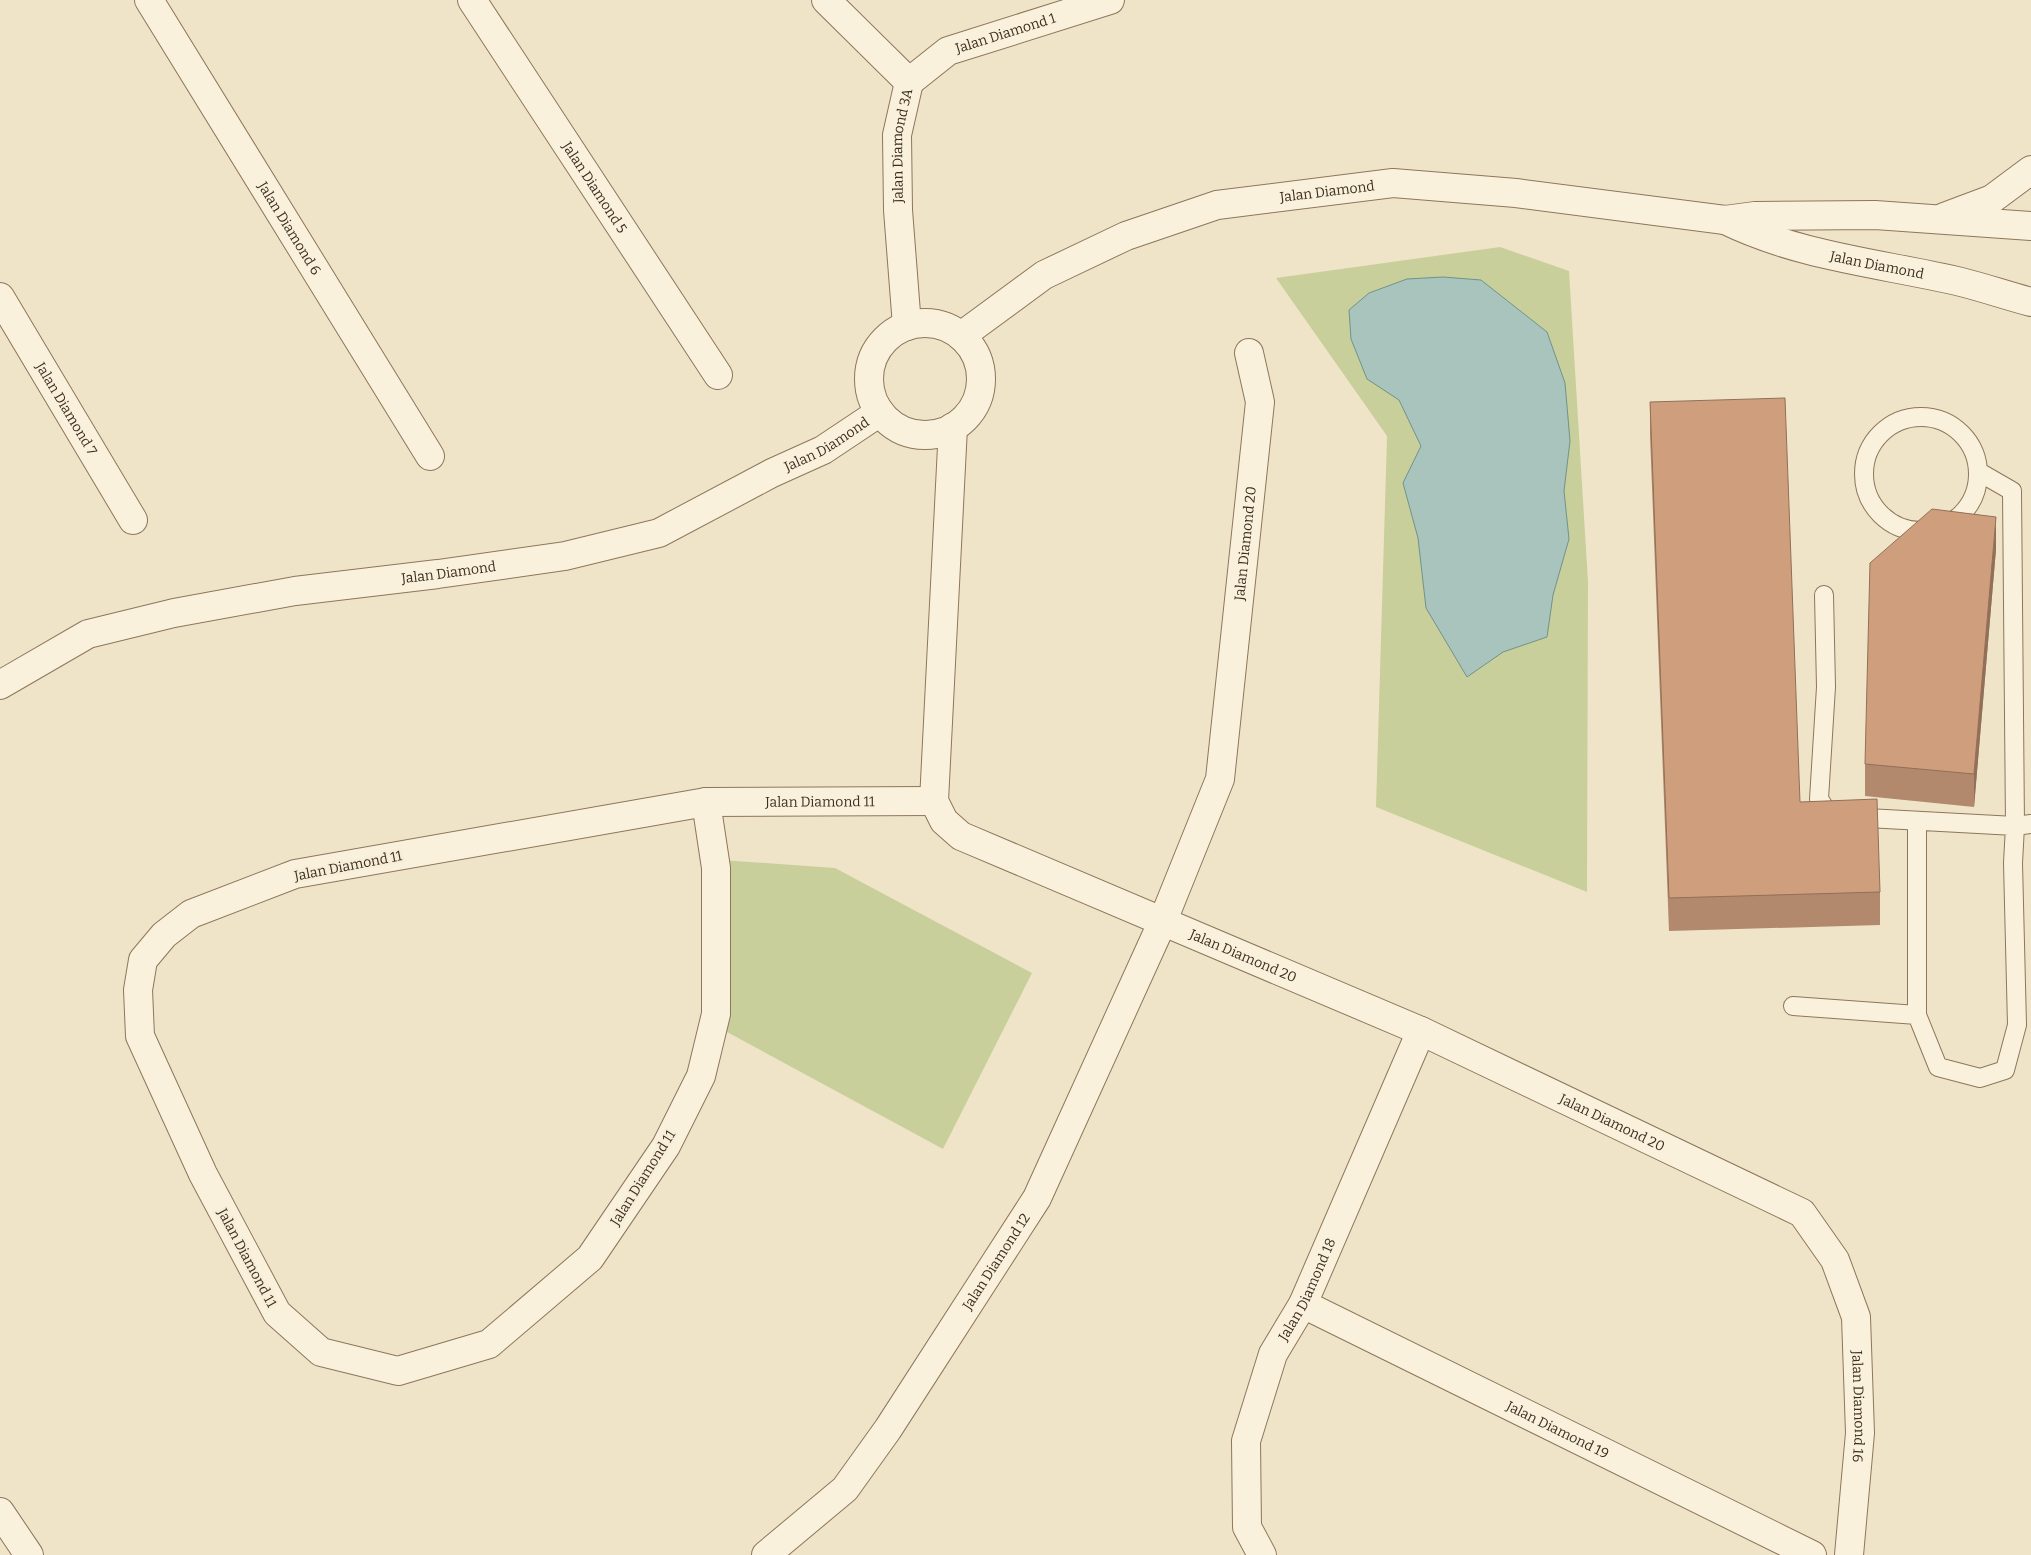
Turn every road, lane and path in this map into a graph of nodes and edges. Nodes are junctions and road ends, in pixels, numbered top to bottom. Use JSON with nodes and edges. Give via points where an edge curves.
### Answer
{"nodes":[{"id":1,"x":149,"y":0,"type":"edge"},
{"id":2,"x":472,"y":0,"type":"edge"},
{"id":3,"x":826,"y":0,"type":"edge"},
{"id":4,"x":1110,"y":0,"type":"edge"},
{"id":5,"x":909,"y":82,"type":"junction"},
{"id":6,"x":2031,"y":170,"type":"edge"},
{"id":7,"x":1725,"y":220,"type":"junction"},
{"id":8,"x":1938,"y":220,"type":"junction"},
{"id":9,"x":2031,"y":226,"type":"edge"},
{"id":10,"x":0,"y":297,"type":"edge"},
{"id":11,"x":2027,"y":304,"type":"edge"},
{"id":12,"x":907,"y":326,"type":"junction"},
{"id":13,"x":961,"y":336,"type":"junction"},
{"id":14,"x":1249,"y":353,"type":"dead end"},
{"id":15,"x":718,"y":375,"type":"dead end"},
{"id":16,"x":880,"y":412,"type":"junction"},
{"id":17,"x":953,"y":427,"type":"junction"},
{"id":18,"x":430,"y":456,"type":"dead end"},
{"id":19,"x":1979,"y":472,"type":"junction"},
{"id":20,"x":134,"y":520,"type":"dead end"},
{"id":21,"x":1824,"y":595,"type":"dead end"},
{"id":22,"x":0,"y":685,"type":"edge"},
{"id":23,"x":934,"y":801,"type":"junction"},
{"id":24,"x":706,"y":802,"type":"junction"},
{"id":25,"x":1917,"y":822,"type":"junction"},
{"id":26,"x":2023,"y":825,"type":"edge"},
{"id":27,"x":1162,"y":923,"type":"junction"},
{"id":28,"x":1793,"y":1006,"type":"dead end"},
{"id":29,"x":1917,"y":1015,"type":"junction"},
{"id":30,"x":1421,"y":1031,"type":"junction"},
{"id":31,"x":1835,"y":1260,"type":"joint"},
{"id":32,"x":1304,"y":1304,"type":"junction"},
{"id":33,"x":0,"y":1512,"type":"edge"},
{"id":34,"x":29,"y":1555,"type":"edge"},
{"id":35,"x":766,"y":1555,"type":"edge"},
{"id":36,"x":1262,"y":1555,"type":"edge"},
{"id":37,"x":1812,"y":1555,"type":"edge"},
{"id":38,"x":1849,"y":1555,"type":"edge"}],
"edges":[{"from":1,"to":18,"type":"street","name":"Jalan Diamond 6"},
{"from":2,"to":15,"type":"street","name":"Jalan Diamond 5"},
{"from":3,"to":5,"type":"street","name":"Jalan Diamond 3A"},
{"from":4,"to":5,"type":"street","name":"Jalan Diamond 1","via":[[948,51]]},
{"from":5,"to":12,"type":"street","name":"Jalan Diamond 3A","via":[[897,136],[898,210]]},
{"from":6,"to":8,"type":"street","via":[[1992,199]]},
{"from":7,"to":8,"type":"street","name":"Jalan Diamond","via":[[1755,216],[1865,215]]},
{"from":7,"to":11,"type":"street","name":"Jalan Diamond","via":[[1751,233],[1830,257],[1961,282]]},
{"from":7,"to":13,"type":"street","name":"Jalan Diamond","via":[[1516,193],[1393,183],[1217,205],[1126,236],[1044,274]]},
{"from":8,"to":9,"type":"street","name":"Jalan Diamond"},
{"from":10,"to":20,"type":"street","name":"Jalan Diamond 7"},
{"from":12,"to":13,"type":"street","via":[[935,324]]},
{"from":12,"to":16,"type":"street","via":[[891,334],[879,346],[871,362],[872,396]]},
{"from":13,"to":17,"type":"street","via":[[974,351],[980,370],[980,390],[972,409]]},
{"from":14,"to":27,"type":"street","name":"Jalan Diamond 20","via":[[1260,402],[1220,779]]},
{"from":16,"to":17,"type":"street","via":[[907,432],[924,435]]},
{"from":16,"to":22,"type":"street","name":"Jalan Diamond","via":[[823,450],[772,473],[659,533],[565,556],[295,591],[174,613],[88,634]]},
{"from":17,"to":23,"type":"street"},
{"from":19,"to":19,"type":"lane","via":[[1976,492],[1967,510],[1953,523],[1935,531],[1915,532],[1896,526],[1880,515],[1869,498],[1864,481],[1865,462],[1871,445],[1898,421],[1916,417],[1935,418],[1966,438],[1975,454]]},
{"from":19,"to":26,"type":"lane","via":[[2012,490]]},
{"from":21,"to":25,"type":"lane","via":[[1826,686],[1819,799],[1830,816]]},
{"from":23,"to":24,"type":"street","name":"Jalan Diamond 11"},
{"from":23,"to":27,"type":"street","via":[[944,820],[961,836]]},
{"from":24,"to":24,"type":"street","name":"Jalan Diamond 11","via":[[716,868],[716,1014],[701,1076],[666,1146],[590,1258],[489,1344],[398,1371],[321,1352],[276,1313],[203,1174],[140,1036],[138,990],[143,960],[164,934],[191,914],[295,874]]},
{"from":25,"to":26,"type":"lane"},
{"from":25,"to":29,"type":"lane"},
{"from":26,"to":29,"type":"lane","via":[[2014,863],[2017,1025],[2005,1070],[1980,1078],[1938,1067]]},
{"from":27,"to":30,"type":"street","name":"Jalan Diamond 20"},
{"from":27,"to":35,"type":"street","name":"Jalan Diamond 12","via":[[1037,1198],[888,1429],[845,1489]]},
{"from":28,"to":29,"type":"lane"},
{"from":30,"to":31,"type":"street","name":"Jalan Diamond 20","via":[[1802,1212]]},
{"from":30,"to":32,"type":"street","name":"Jalan Diamond 18"},
{"from":31,"to":38,"type":"street","name":"Jalan Diamond 16","via":[[1856,1317],[1860,1433]]},
{"from":32,"to":36,"type":"street","name":"Jalan Diamond 18","via":[[1273,1354],[1246,1441],[1248,1526]]},
{"from":32,"to":37,"type":"street","name":"Jalan Diamond 19"},
{"from":33,"to":34,"type":"street"}]}
